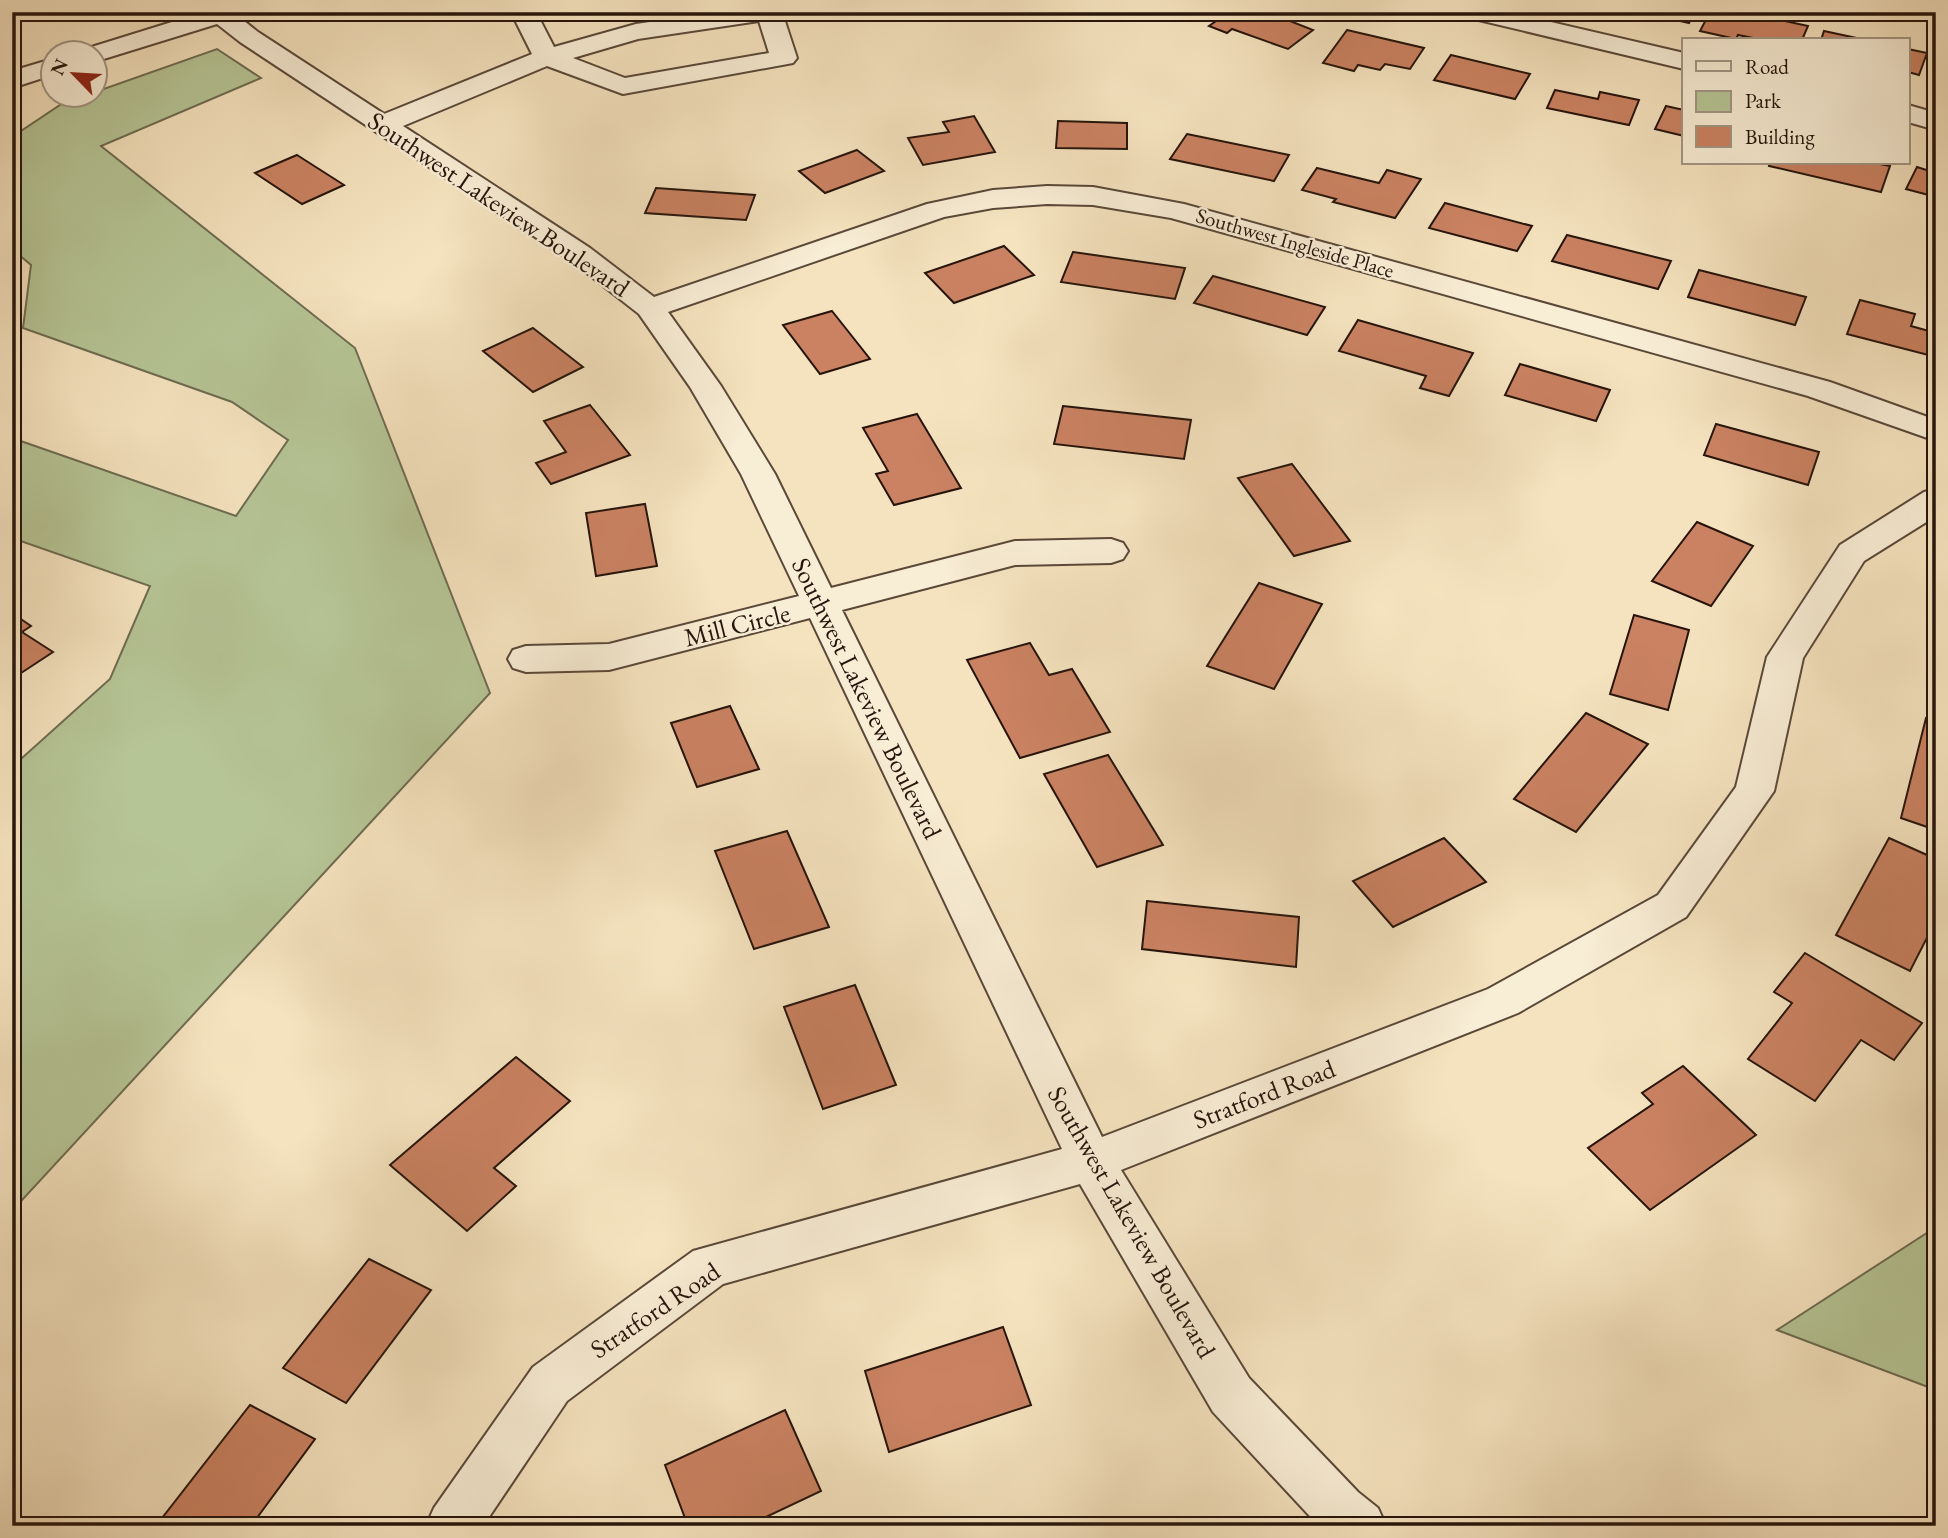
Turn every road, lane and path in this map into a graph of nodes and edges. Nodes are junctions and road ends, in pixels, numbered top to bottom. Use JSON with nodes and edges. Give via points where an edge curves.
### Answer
{"nodes":[{"id":1,"x":523,"y":12,"type":"edge"},
{"id":2,"x":769,"y":12,"type":"edge"},
{"id":3,"x":1475,"y":12,"type":"edge"},
{"id":4,"x":219,"y":14,"type":"edge"},
{"id":5,"x":630,"y":22,"type":"edge"},
{"id":6,"x":108,"y":50,"type":"edge"},
{"id":7,"x":547,"y":57,"type":"junction"},
{"id":8,"x":1682,"y":61,"type":"edge"},
{"id":9,"x":38,"y":72,"type":"edge"},
{"id":10,"x":12,"y":80,"type":"edge"},
{"id":11,"x":1910,"y":114,"type":"edge"},
{"id":12,"x":1936,"y":122,"type":"edge"},
{"id":13,"x":383,"y":124,"type":"junction"},
{"id":14,"x":650,"y":308,"type":"junction"},
{"id":15,"x":1936,"y":431,"type":"edge"},
{"id":16,"x":1936,"y":500,"type":"edge"},
{"id":17,"x":1111,"y":551,"type":"dead end"},
{"id":18,"x":822,"y":603,"type":"junction"},
{"id":19,"x":526,"y":659,"type":"dead end"},
{"id":20,"x":1091,"y":1161,"type":"junction"},
{"id":21,"x":452,"y":1526,"type":"edge"},
{"id":22,"x":1360,"y":1526,"type":"edge"}],
"edges":[{"from":1,"to":7,"type":"street"},
{"from":2,"to":5,"type":"street"},
{"from":2,"to":7,"type":"street","via":[[784,58],[623,86]]},
{"from":3,"to":8,"type":"street"},
{"from":4,"to":6,"type":"street"},
{"from":4,"to":13,"type":"street","name":"Southwest Lakeview Boulevard"},
{"from":5,"to":7,"type":"street"},
{"from":7,"to":13,"type":"street"},
{"from":9,"to":10,"type":"street"},
{"from":11,"to":12,"type":"street"},
{"from":13,"to":14,"type":"street","name":"Southwest Lakeview Boulevard","via":[[580,254]]},
{"from":14,"to":15,"type":"street","name":"Southwest Ingleside Place","via":[[937,210],[1007,198],[1093,196],[1174,209],[1819,389]]},
{"from":14,"to":18,"type":"street","name":"Southwest Lakeview Boulevard","via":[[705,386],[758,474]]},
{"from":16,"to":20,"type":"street","name":"Stratford Road","via":[[1852,553],[1837,576],[1785,657],[1755,791],[1672,906],[1503,1001]]},
{"from":17,"to":18,"type":"street","name":"Mill Circle","via":[[1015,553]]},
{"from":18,"to":19,"type":"street","name":"Mill Circle","via":[[609,657]]},
{"from":18,"to":20,"type":"street","name":"Southwest Lakeview Boulevard"},
{"from":20,"to":21,"type":"street","name":"Stratford Road","via":[[710,1266],[550,1384]]},
{"from":20,"to":22,"type":"street","name":"Southwest Lakeview Boulevard","via":[[1231,1395]]}]}
